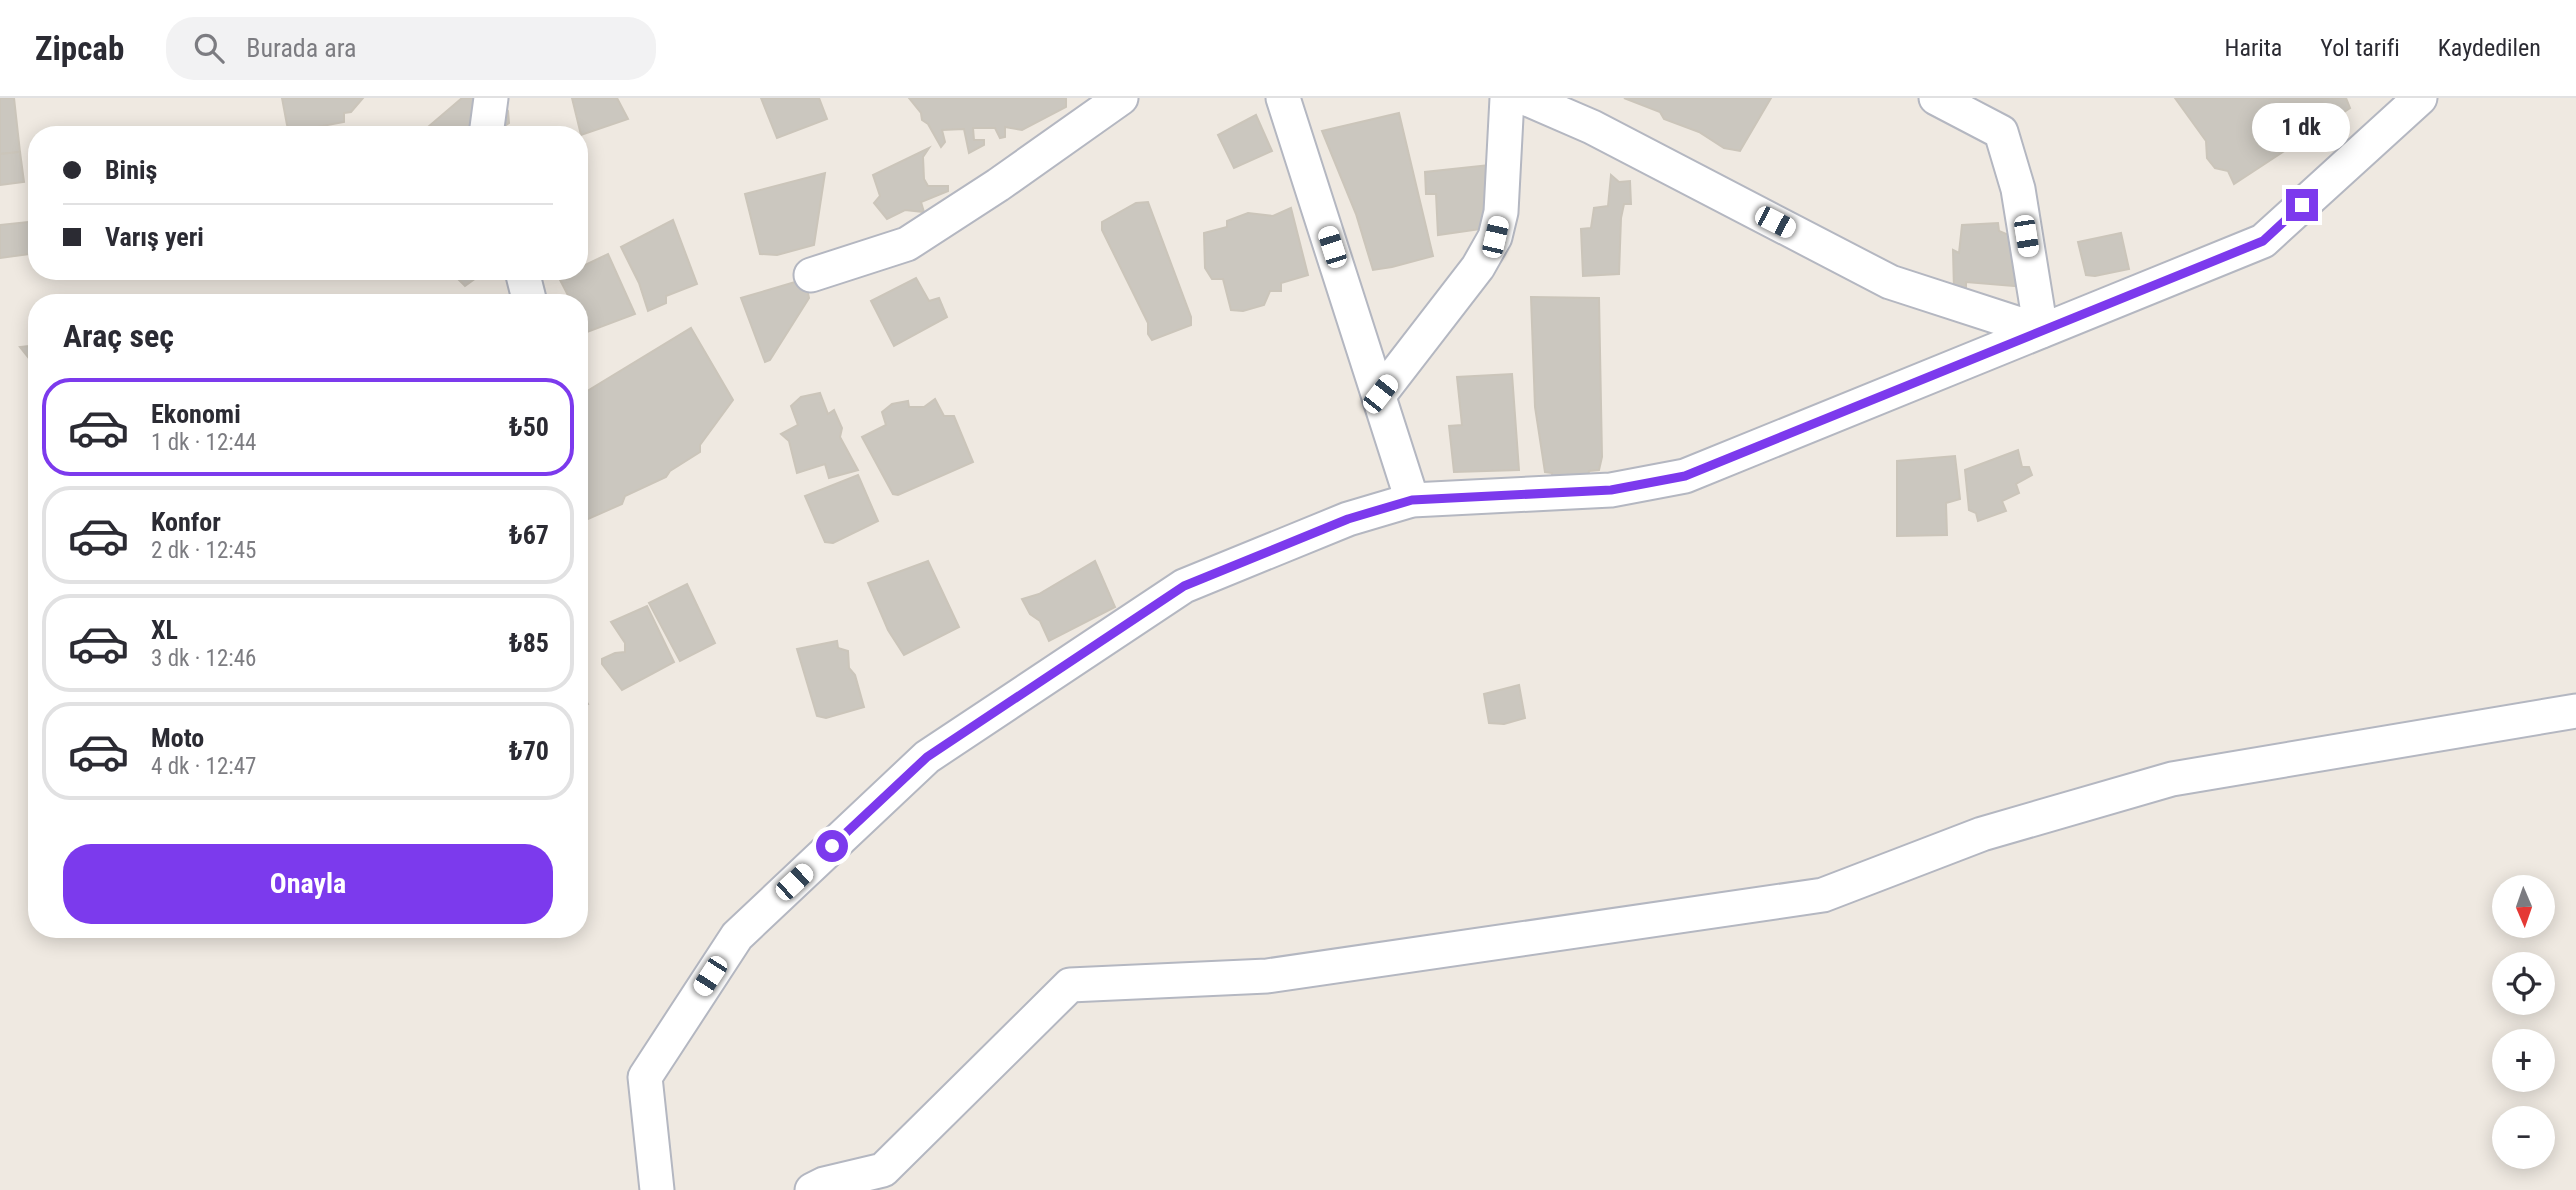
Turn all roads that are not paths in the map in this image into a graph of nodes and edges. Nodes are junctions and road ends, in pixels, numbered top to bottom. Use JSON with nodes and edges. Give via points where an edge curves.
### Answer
{"nodes":[{"id":1,"x":491,"y":98,"type":"edge"},
{"id":2,"x":1121,"y":98,"type":"edge"},
{"id":3,"x":1283,"y":98,"type":"edge"},
{"id":4,"x":1507,"y":98,"type":"edge"},
{"id":5,"x":1525,"y":98,"type":"edge"},
{"id":6,"x":1936,"y":98,"type":"edge"},
{"id":7,"x":2420,"y":98,"type":"edge"},
{"id":8,"x":487,"y":126,"type":"edge"},
{"id":9,"x":811,"y":275,"type":"dead end"},
{"id":10,"x":2041,"y":331,"type":"junction"},
{"id":11,"x":1380,"y":394,"type":"junction"},
{"id":12,"x":1412,"y":500,"type":"junction"},
{"id":13,"x":2576,"y":711,"type":"edge"},
{"id":14,"x":657,"y":1190,"type":"edge"},
{"id":15,"x":812,"y":1190,"type":"edge"}],
"edges":[{"from":1,"to":8,"type":"street"},
{"from":2,"to":9,"type":"street","via":[[907,244]]},
{"from":3,"to":11,"type":"street"},
{"from":4,"to":11,"type":"street","via":[[1501,212],[1495,237],[1478,267]]},
{"from":5,"to":10,"type":"street","via":[[1591,127],[1890,282]]},
{"from":6,"to":10,"type":"street","via":[[2001,132],[2018,189]]},
{"from":7,"to":10,"type":"street","via":[[2263,241]]},
{"from":10,"to":12,"type":"street","via":[[1685,476],[1611,490]]},
{"from":11,"to":12,"type":"street"},
{"from":12,"to":14,"type":"street","via":[[1348,519],[1184,586],[927,757],[737,936],[645,1077]]},
{"from":13,"to":15,"type":"street","via":[[2172,779],[1982,834],[1822,895],[1267,976],[1070,985],[883,1170]]}]}
